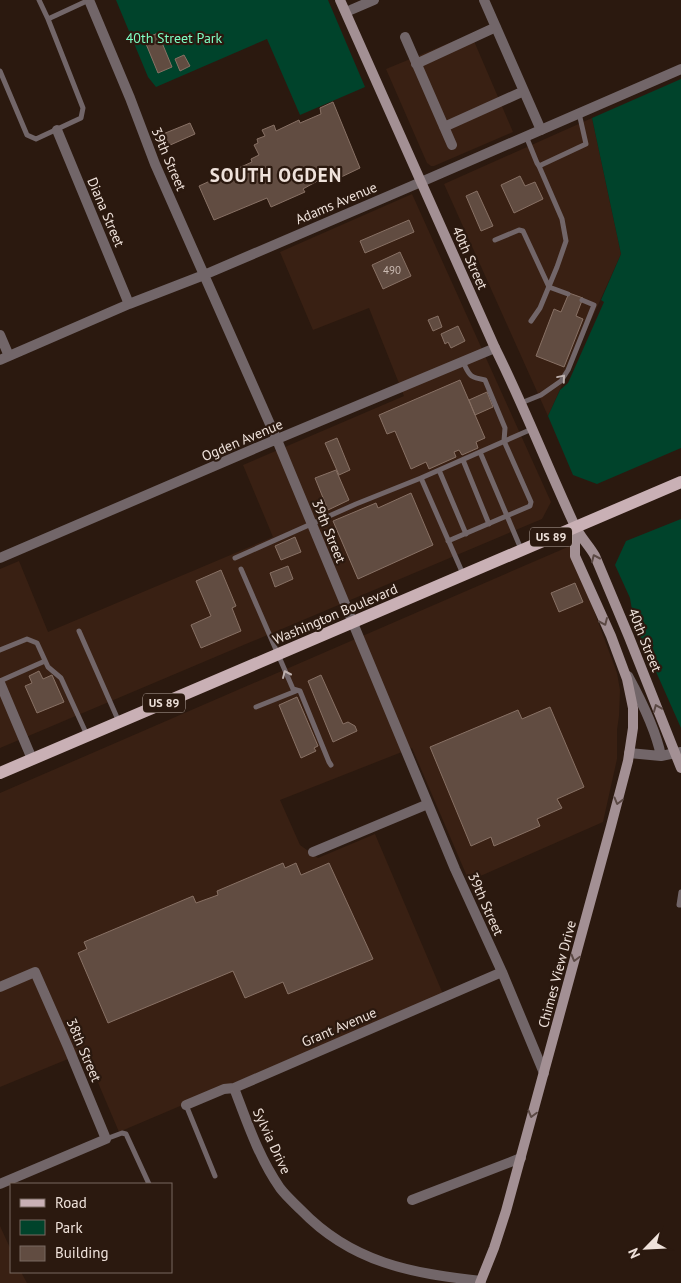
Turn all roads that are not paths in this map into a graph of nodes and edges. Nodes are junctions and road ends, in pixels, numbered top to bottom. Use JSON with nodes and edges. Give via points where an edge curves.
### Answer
{"nodes":[{"id":1,"x":39,"y":0,"type":"edge"},
{"id":2,"x":89,"y":0,"type":"edge"},
{"id":3,"x":340,"y":0,"type":"edge"},
{"id":4,"x":374,"y":0,"type":"edge"},
{"id":5,"x":484,"y":0,"type":"edge"},
{"id":6,"x":346,"y":12,"type":"junction"},
{"id":7,"x":48,"y":19,"type":"junction"},
{"id":8,"x":496,"y":26,"type":"junction"},
{"id":9,"x":404,"y":37,"type":"dead end"},
{"id":10,"x":416,"y":64,"type":"junction"},
{"id":11,"x":681,"y":69,"type":"edge"},
{"id":12,"x":0,"y":71,"type":"edge"},
{"id":13,"x":524,"y":91,"type":"junction"},
{"id":14,"x":579,"y":113,"type":"junction"},
{"id":15,"x":444,"y":127,"type":"junction"},
{"id":16,"x":57,"y":130,"type":"junction"},
{"id":17,"x":541,"y":130,"type":"junction"},
{"id":18,"x":526,"y":136,"type":"junction"},
{"id":19,"x":452,"y":145,"type":"dead end"},
{"id":20,"x":540,"y":166,"type":"junction"},
{"id":21,"x":421,"y":182,"type":"junction"},
{"id":22,"x":495,"y":240,"type":"dead end"},
{"id":23,"x":204,"y":274,"type":"junction"},
{"id":24,"x":549,"y":286,"type":"junction"},
{"id":25,"x":568,"y":294,"type":"dead end"},
{"id":26,"x":582,"y":300,"type":"dead end"},
{"id":27,"x":129,"y":304,"type":"junction"},
{"id":28,"x":531,"y":320,"type":"dead end"},
{"id":29,"x":0,"y":335,"type":"edge"},
{"id":30,"x":495,"y":348,"type":"junction"},
{"id":31,"x":4,"y":358,"type":"edge"},
{"id":32,"x":463,"y":362,"type":"junction"},
{"id":33,"x":521,"y":403,"type":"junction"},
{"id":34,"x":532,"y":429,"type":"junction"},
{"id":35,"x":277,"y":440,"type":"junction"},
{"id":36,"x":504,"y":441,"type":"junction"},
{"id":37,"x":480,"y":452,"type":"junction"},
{"id":38,"x":462,"y":460,"type":"junction"},
{"id":39,"x":438,"y":470,"type":"junction"},
{"id":40,"x":421,"y":478,"type":"junction"},
{"id":41,"x":681,"y":482,"type":"edge"},
{"id":42,"x":508,"y":517,"type":"junction"},
{"id":43,"x":489,"y":524,"type":"junction"},
{"id":44,"x":312,"y":525,"type":"junction"},
{"id":45,"x":575,"y":527,"type":"junction"},
{"id":46,"x":466,"y":534,"type":"junction"},
{"id":47,"x":448,"y":541,"type":"junction"},
{"id":48,"x":522,"y":550,"type":"junction"},
{"id":49,"x":0,"y":558,"type":"edge"},
{"id":50,"x":235,"y":558,"type":"dead end"},
{"id":51,"x":241,"y":569,"type":"dead end"},
{"id":52,"x":463,"y":575,"type":"junction"},
{"id":53,"x":352,"y":622,"type":"junction"},
{"id":54,"x":79,"y":631,"type":"dead end"},
{"id":55,"x":0,"y":650,"type":"edge"},
{"id":56,"x":277,"y":655,"type":"junction"},
{"id":57,"x":45,"y":661,"type":"junction"},
{"id":58,"x":624,"y":669,"type":"junction"},
{"id":59,"x":0,"y":682,"type":"edge"},
{"id":60,"x":296,"y":690,"type":"junction"},
{"id":61,"x":256,"y":707,"type":"dead end"},
{"id":62,"x":119,"y":722,"type":"junction"},
{"id":63,"x":87,"y":736,"type":"junction"},
{"id":64,"x":630,"y":753,"type":"junction"},
{"id":65,"x":678,"y":753,"type":"edge"},
{"id":66,"x":661,"y":756,"type":"junction"},
{"id":67,"x":32,"y":759,"type":"junction"},
{"id":68,"x":331,"y":765,"type":"dead end"},
{"id":69,"x":681,"y":768,"type":"edge"},
{"id":70,"x":0,"y":773,"type":"edge"},
{"id":71,"x":428,"y":804,"type":"junction"},
{"id":72,"x":313,"y":852,"type":"dead end"},
{"id":73,"x":681,"y":892,"type":"edge"},
{"id":74,"x":681,"y":905,"type":"edge"},
{"id":75,"x":502,"y":972,"type":"junction"},
{"id":76,"x":0,"y":986,"type":"edge"},
{"id":77,"x":544,"y":1073,"type":"junction"},
{"id":78,"x":234,"y":1088,"type":"junction"},
{"id":79,"x":186,"y":1105,"type":"joint"},
{"id":80,"x":106,"y":1139,"type":"junction"},
{"id":81,"x":521,"y":1158,"type":"junction"},
{"id":82,"x":216,"y":1176,"type":"dead end"},
{"id":83,"x":149,"y":1183,"type":"edge"},
{"id":84,"x":0,"y":1184,"type":"edge"},
{"id":85,"x":412,"y":1200,"type":"dead end"},
{"id":86,"x":481,"y":1282,"type":"edge"}],
"edges":[{"from":1,"to":7,"type":"lane"},
{"from":2,"to":7,"type":"lane"},
{"from":2,"to":23,"type":"street","name":"39th Street","via":[[155,164]]},
{"from":3,"to":6,"type":"main road","name":"40th Street"},
{"from":4,"to":6,"type":"street"},
{"from":5,"to":8,"type":"street"},
{"from":6,"to":21,"type":"main road","name":"40th Street"},
{"from":7,"to":16,"type":"lane","via":[[84,108],[81,118]]},
{"from":8,"to":10,"type":"street"},
{"from":8,"to":13,"type":"street"},
{"from":9,"to":10,"type":"street"},
{"from":10,"to":15,"type":"street"},
{"from":11,"to":14,"type":"street","name":"Adams Avenue"},
{"from":12,"to":16,"type":"lane","via":[[28,135],[36,139]]},
{"from":13,"to":15,"type":"street"},
{"from":13,"to":17,"type":"street"},
{"from":14,"to":17,"type":"street","name":"Adams Avenue"},
{"from":14,"to":20,"type":"lane","via":[[586,144]]},
{"from":15,"to":19,"type":"street"},
{"from":16,"to":27,"type":"street","name":"Diana Street"},
{"from":17,"to":18,"type":"street","name":"Adams Avenue"},
{"from":18,"to":20,"type":"lane"},
{"from":18,"to":21,"type":"street","name":"Adams Avenue"},
{"from":20,"to":24,"type":"lane","via":[[562,219],[566,240]]},
{"from":21,"to":23,"type":"street","name":"Adams Avenue"},
{"from":21,"to":30,"type":"main road","name":"40th Street"},
{"from":22,"to":24,"type":"lane","via":[[523,231]]},
{"from":23,"to":27,"type":"street","name":"Adams Avenue"},
{"from":23,"to":35,"type":"street","name":"39th Street"},
{"from":24,"to":25,"type":"lane"},
{"from":24,"to":28,"type":"lane"},
{"from":33,"to":26,"type":"lane","one_way":true,"via":[[541,395],[561,381],[568,370],[594,305]]},
{"from":27,"to":31,"type":"street","name":"Adams Avenue"},
{"from":29,"to":31,"type":"street"},
{"from":30,"to":32,"type":"street","name":"Ogden Avenue"},
{"from":30,"to":33,"type":"main road","name":"40th Street"},
{"from":32,"to":35,"type":"street","name":"Ogden Avenue"},
{"from":32,"to":36,"type":"lane","via":[[470,376],[485,380],[505,428]]},
{"from":33,"to":34,"type":"main road","name":"40th Street"},
{"from":34,"to":36,"type":"lane"},
{"from":34,"to":45,"type":"main road","name":"40th Street"},
{"from":35,"to":44,"type":"street","name":"39th Street"},
{"from":35,"to":49,"type":"street","name":"Ogden Avenue"},
{"from":36,"to":37,"type":"lane"},
{"from":36,"to":42,"type":"lane","via":[[531,502],[530,506]]},
{"from":37,"to":38,"type":"lane"},
{"from":37,"to":42,"type":"lane"},
{"from":38,"to":39,"type":"lane"},
{"from":38,"to":43,"type":"lane"},
{"from":39,"to":40,"type":"lane"},
{"from":39,"to":46,"type":"lane"},
{"from":40,"to":44,"type":"lane"},
{"from":40,"to":47,"type":"lane"},
{"from":41,"to":45,"type":"main road","name":"Washington Boulevard","number":"US 89"},
{"from":42,"to":43,"type":"lane"},
{"from":42,"to":48,"type":"lane"},
{"from":43,"to":46,"type":"lane"},
{"from":44,"to":50,"type":"lane"},
{"from":44,"to":53,"type":"street","name":"39th Street"},
{"from":45,"to":48,"type":"main road","name":"Washington Boulevard","number":"US 89"},
{"from":45,"to":58,"type":"main road","name":"40th Street","one_way":true,"via":[[575,556]]},
{"from":65,"to":45,"type":"main road","name":"40th Street","one_way":true,"via":[[595,556]]},
{"from":46,"to":47,"type":"lane"},
{"from":47,"to":52,"type":"lane"},
{"from":48,"to":52,"type":"main road","name":"Washington Boulevard","number":"US 89"},
{"from":51,"to":56,"type":"lane"},
{"from":52,"to":53,"type":"main road","name":"Washington Boulevard","number":"US 89"},
{"from":53,"to":56,"type":"main road","name":"Washington Boulevard","number":"US 89"},
{"from":53,"to":71,"type":"street","name":"39th Street"},
{"from":54,"to":62,"type":"lane"},
{"from":55,"to":57,"type":"lane","via":[[27,639],[37,643]]},
{"from":60,"to":56,"type":"lane","one_way":true,"via":[[292,689]]},
{"from":56,"to":62,"type":"main road","name":"Washington Boulevard","number":"US 89"},
{"from":57,"to":59,"type":"lane"},
{"from":57,"to":63,"type":"lane","via":[[61,678]]},
{"from":58,"to":64,"type":"main road","name":"Chimes View Drive","via":[[633,708]]},
{"from":58,"to":66,"type":"street","name":"40th Street","via":[[640,699]]},
{"from":59,"to":67,"type":"street"},
{"from":60,"to":61,"type":"lane"},
{"from":60,"to":68,"type":"lane","via":[[300,691]]},
{"from":62,"to":63,"type":"main road","name":"Washington Boulevard","number":"US 89"},
{"from":63,"to":67,"type":"main road","name":"Washington Boulevard","number":"US 89"},
{"from":64,"to":66,"type":"street"},
{"from":64,"to":77,"type":"main road","name":"Chimes View Drive","one_way":true},
{"from":65,"to":66,"type":"street"},
{"from":65,"to":69,"type":"main road","name":"40th Street"},
{"from":67,"to":70,"type":"main road","name":"Washington Boulevard","number":"US 89"},
{"from":71,"to":72,"type":"street"},
{"from":71,"to":75,"type":"street","name":"39th Street"},
{"from":73,"to":74,"type":"lane"},
{"from":75,"to":77,"type":"street","name":"39th Street"},
{"from":75,"to":78,"type":"street","name":"Grant Avenue"},
{"from":76,"to":80,"type":"street","name":"38th Street","via":[[34,972]]},
{"from":77,"to":81,"type":"main road","name":"Chimes View Drive","one_way":true},
{"from":78,"to":79,"type":"street","name":"Grant Avenue"},
{"from":78,"to":86,"type":"street","name":"Sylvia Drive","via":[[260,1154],[281,1189],[335,1240],[402,1269]]},
{"from":79,"to":82,"type":"lane"},
{"from":80,"to":83,"type":"lane","via":[[126,1134]]},
{"from":80,"to":84,"type":"street"},
{"from":81,"to":85,"type":"street"},
{"from":81,"to":86,"type":"main road","name":"Chimes View Drive"}]}
